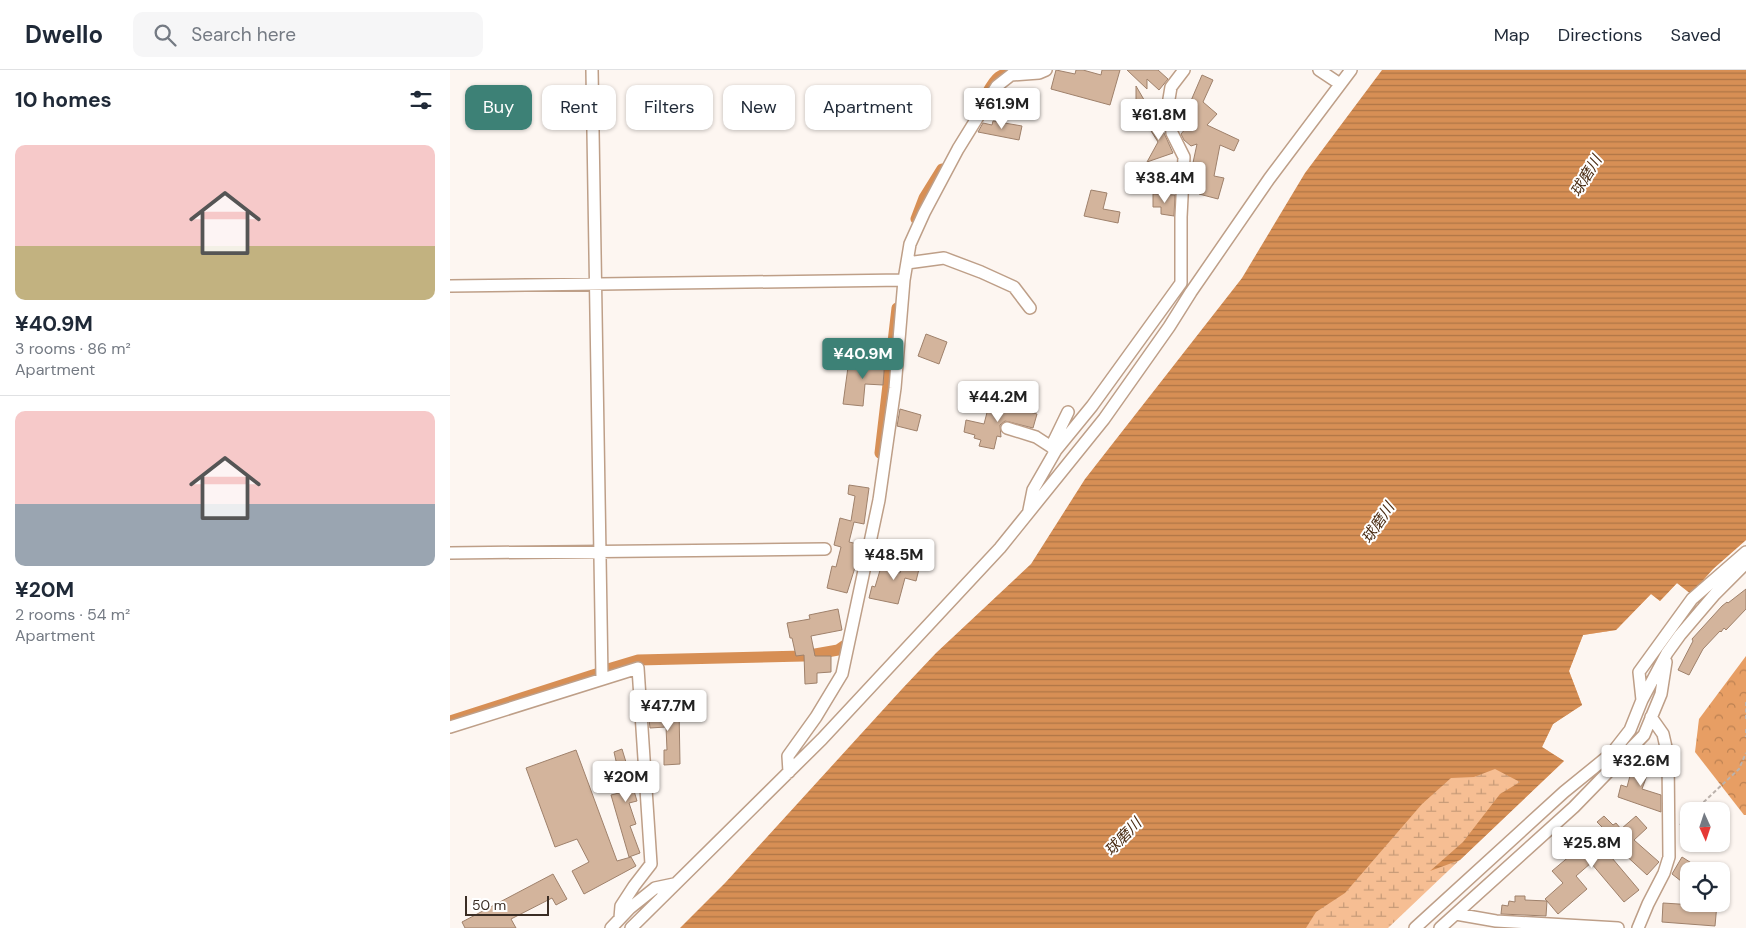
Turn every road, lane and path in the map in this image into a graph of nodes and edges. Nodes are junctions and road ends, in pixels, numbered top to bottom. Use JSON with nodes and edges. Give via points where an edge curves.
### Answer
{"nodes":[{"id":1,"x":592,"y":70,"type":"edge"},
{"id":2,"x":1046,"y":70,"type":"edge"},
{"id":3,"x":1184,"y":70,"type":"edge"},
{"id":4,"x":1319,"y":70,"type":"edge"},
{"id":5,"x":1351,"y":70,"type":"edge"},
{"id":6,"x":1340,"y":84,"type":"junction"},
{"id":7,"x":907,"y":263,"type":"junction"},
{"id":8,"x":904,"y":280,"type":"junction"},
{"id":9,"x":596,"y":284,"type":"junction"},
{"id":10,"x":450,"y":286,"type":"edge"},
{"id":11,"x":1030,"y":308,"type":"dead end"},
{"id":12,"x":1068,"y":412,"type":"dead end"},
{"id":13,"x":1007,"y":428,"type":"dead end"},
{"id":14,"x":1054,"y":448,"type":"junction"},
{"id":15,"x":1028,"y":512,"type":"junction"},
{"id":16,"x":825,"y":549,"type":"dead end"},
{"id":17,"x":600,"y":552,"type":"junction"},
{"id":18,"x":1746,"y":552,"type":"edge"},
{"id":19,"x":450,"y":553,"type":"edge"},
{"id":20,"x":1746,"y":563,"type":"edge"},
{"id":21,"x":1667,"y":653,"type":"junction"},
{"id":22,"x":602,"y":678,"type":"junction"},
{"id":23,"x":1642,"y":700,"type":"junction"},
{"id":24,"x":1746,"y":702,"type":"edge"},
{"id":25,"x":1651,"y":717,"type":"junction"},
{"id":26,"x":1746,"y":719,"type":"edge"},
{"id":27,"x":450,"y":727,"type":"edge"},
{"id":28,"x":1746,"y":729,"type":"edge"},
{"id":29,"x":1746,"y":738,"type":"edge"},
{"id":30,"x":1746,"y":753,"type":"edge"},
{"id":31,"x":789,"y":772,"type":"junction"},
{"id":32,"x":1704,"y":802,"type":"edge"},
{"id":33,"x":674,"y":884,"type":"junction"},
{"id":34,"x":1456,"y":914,"type":"junction"},
{"id":35,"x":620,"y":918,"type":"junction"},
{"id":36,"x":1488,"y":920,"type":"junction"},
{"id":37,"x":611,"y":928,"type":"edge"},
{"id":38,"x":631,"y":928,"type":"edge"},
{"id":39,"x":1415,"y":928,"type":"edge"},
{"id":40,"x":1440,"y":928,"type":"edge"},
{"id":41,"x":1479,"y":928,"type":"edge"},
{"id":42,"x":1618,"y":928,"type":"edge"},
{"id":43,"x":1638,"y":928,"type":"edge"}],
"edges":[{"from":1,"to":9,"type":"street"},
{"from":2,"to":7,"type":"street","via":[[1011,75],[998,86],[958,149],[924,213],[910,244]]},
{"from":3,"to":14,"type":"street","via":[[1171,87],[1168,99],[1172,134],[1184,157],[1181,283],[1092,406]]},
{"from":4,"to":6,"type":"street"},
{"from":5,"to":6,"type":"street"},
{"from":6,"to":15,"type":"street","via":[[1269,179],[1104,419]]},
{"from":7,"to":8,"type":"street"},
{"from":7,"to":11,"type":"street","via":[[944,258],[1014,287]]},
{"from":8,"to":9,"type":"street"},
{"from":8,"to":31,"type":"street","via":[[895,388],[879,500],[842,674],[788,756]]},
{"from":9,"to":10,"type":"street"},
{"from":9,"to":17,"type":"street"},
{"from":12,"to":14,"type":"street"},
{"from":13,"to":14,"type":"street","via":[[1036,437]]},
{"from":14,"to":15,"type":"street","via":[[1033,490]]},
{"from":15,"to":31,"type":"street","via":[[1000,548]]},
{"from":16,"to":17,"type":"street"},
{"from":17,"to":19,"type":"street"},
{"from":17,"to":22,"type":"street"},
{"from":18,"to":23,"type":"street","via":[[1692,599],[1639,672]]},
{"from":20,"to":21,"type":"street","via":[[1715,594]]},
{"from":21,"to":23,"type":"street"},
{"from":21,"to":25,"type":"street","via":[[1661,694]]},
{"from":22,"to":27,"type":"street"},
{"from":22,"to":35,"type":"street","via":[[638,668],[651,864],[621,906]]},
{"from":23,"to":39,"type":"street","via":[[1630,730],[1612,753],[1564,792]]},
{"from":24,"to":26,"type":"path"},
{"from":25,"to":34,"type":"street","via":[[1644,736],[1574,807]]},
{"from":25,"to":43,"type":"street","via":[[1663,734],[1668,756],[1669,857]]},
{"from":28,"to":29,"type":"path"},
{"from":30,"to":32,"type":"path","via":[[1739,769]]},
{"from":31,"to":33,"type":"street"},
{"from":33,"to":35,"type":"street","via":[[655,888]]},
{"from":33,"to":38,"type":"street"},
{"from":34,"to":36,"type":"street"},
{"from":34,"to":40,"type":"street"},
{"from":35,"to":37,"type":"street"},
{"from":36,"to":41,"type":"street"},
{"from":36,"to":42,"type":"street"}]}
